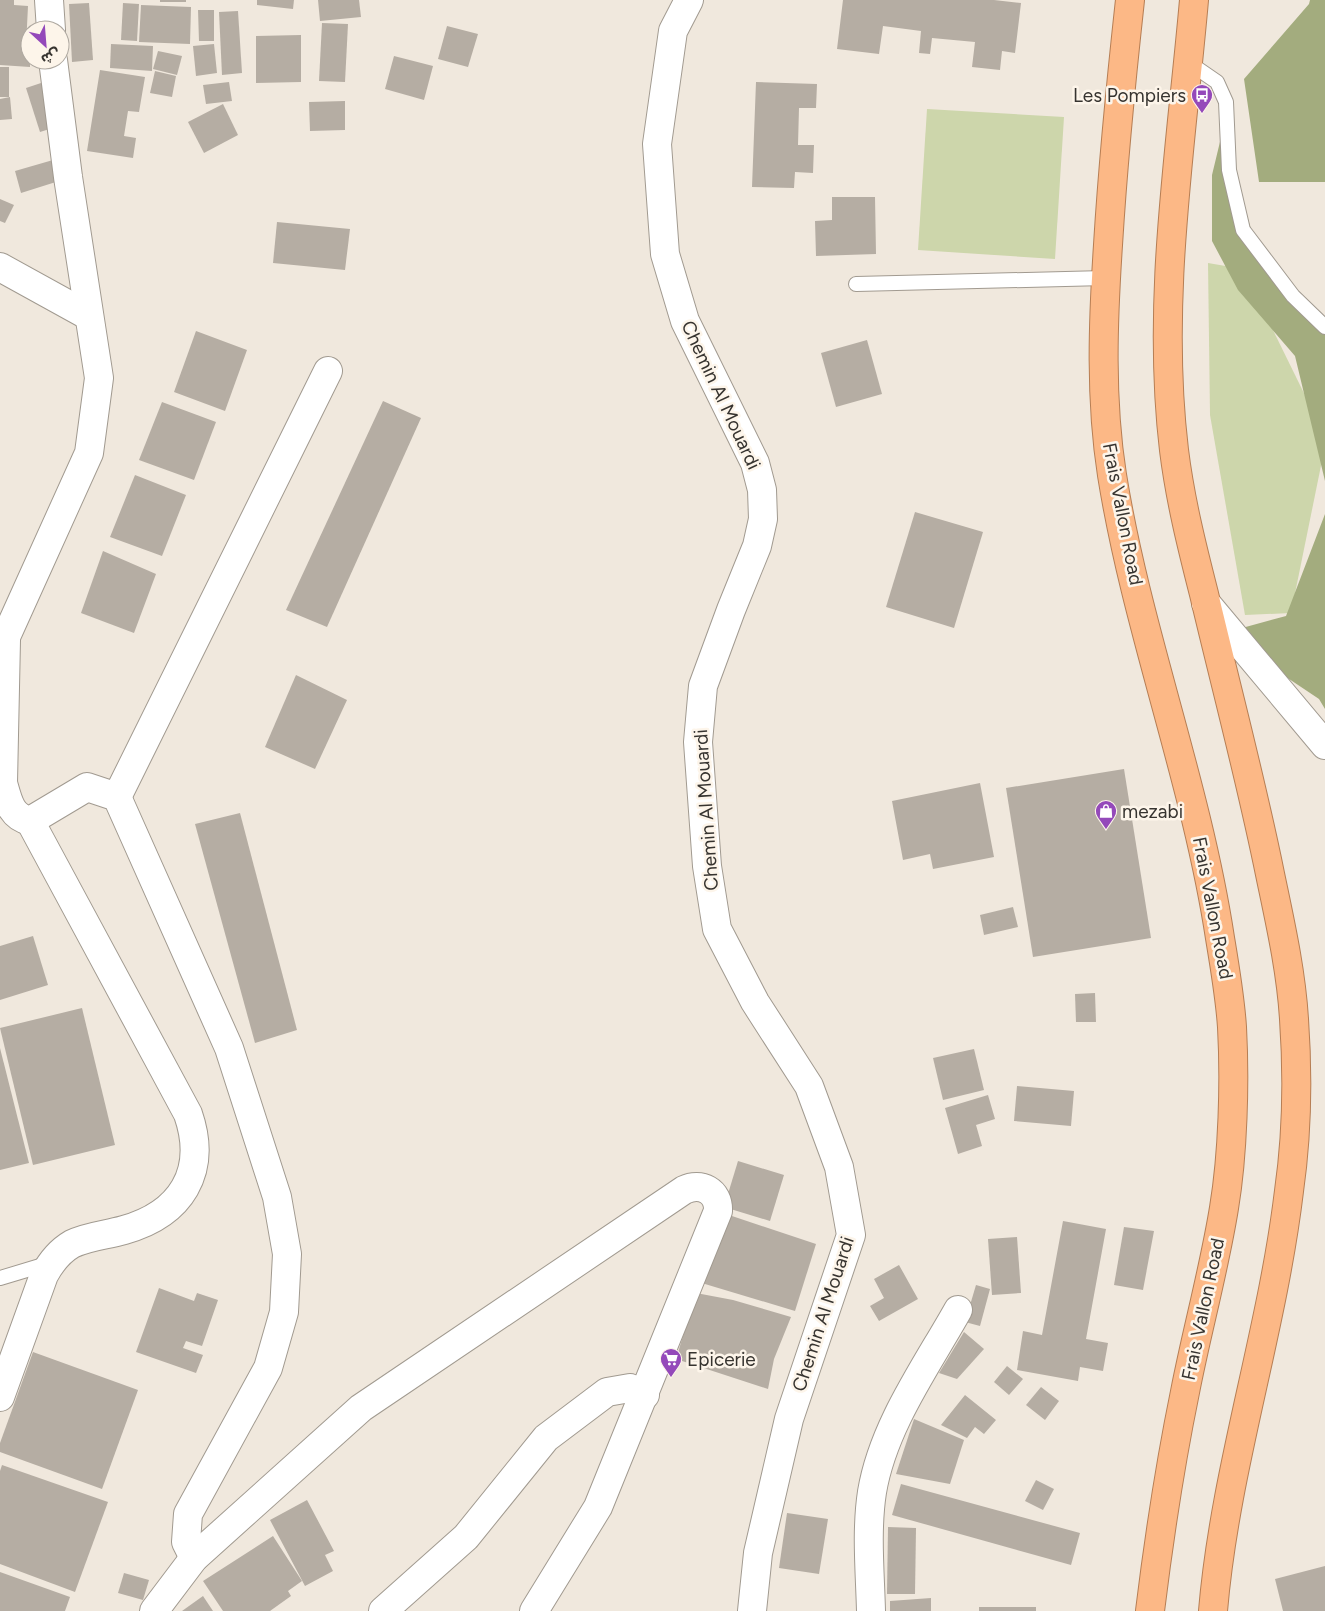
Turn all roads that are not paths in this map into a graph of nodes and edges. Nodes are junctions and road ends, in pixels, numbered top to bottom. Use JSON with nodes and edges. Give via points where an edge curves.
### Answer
{"nodes":[{"id":1,"x":49,"y":0,"type":"edge"},
{"id":2,"x":688,"y":0,"type":"edge"},
{"id":3,"x":1130,"y":0,"type":"edge"},
{"id":4,"x":1194,"y":0,"type":"edge"},
{"id":5,"x":50,"y":20,"type":"edge"},
{"id":6,"x":1188,"y":62,"type":"junction"},
{"id":7,"x":54,"y":70,"type":"edge"},
{"id":8,"x":0,"y":267,"type":"edge"},
{"id":9,"x":1106,"y":278,"type":"junction"},
{"id":10,"x":856,"y":284,"type":"dead end"},
{"id":11,"x":87,"y":314,"type":"junction"},
{"id":12,"x":1325,"y":327,"type":"edge"},
{"id":13,"x":328,"y":371,"type":"dead end"},
{"id":14,"x":1206,"y":603,"type":"junction"},
{"id":15,"x":3,"y":645,"type":"edge"},
{"id":16,"x":1325,"y":745,"type":"edge"},
{"id":17,"x":117,"y":797,"type":"junction"},
{"id":18,"x":30,"y":821,"type":"junction"},
{"id":19,"x":51,"y":1263,"type":"junction"},
{"id":20,"x":0,"y":1278,"type":"edge"},
{"id":21,"x":958,"y":1310,"type":"dead end"},
{"id":22,"x":645,"y":1395,"type":"junction"},
{"id":23,"x":0,"y":1397,"type":"edge"},
{"id":24,"x":194,"y":1558,"type":"junction"},
{"id":25,"x":154,"y":1611,"type":"edge"},
{"id":26,"x":383,"y":1611,"type":"edge"},
{"id":27,"x":534,"y":1611,"type":"edge"},
{"id":28,"x":752,"y":1611,"type":"edge"},
{"id":29,"x":871,"y":1611,"type":"edge"},
{"id":30,"x":1150,"y":1611,"type":"edge"},
{"id":31,"x":1213,"y":1611,"type":"edge"}],
"edges":[{"from":1,"to":5,"type":"street"},
{"from":2,"to":28,"type":"street","name":"Chemin Al Mouardi","via":[[673,31],[657,144],[665,254],[685,321],[754,462],[762,490],[763,519],[757,546],[703,686],[698,742],[707,866],[718,929],[755,1002],[808,1086],[839,1167],[851,1236],[789,1419],[758,1553]]},
{"from":3,"to":9,"type":"highway","name":"Frais Vallon Road"},
{"from":4,"to":6,"type":"highway"},
{"from":6,"to":12,"type":"lane","via":[[1217,82],[1226,102],[1229,170],[1243,230],[1293,296]]},
{"from":6,"to":14,"type":"highway","via":[[1168,289],[1167,342],[1174,450],[1183,507]]},
{"from":7,"to":11,"type":"street"},
{"from":8,"to":11,"type":"street"},
{"from":9,"to":10,"type":"lane"},
{"from":9,"to":30,"type":"highway","name":"Frais Vallon Road","via":[[1104,386],[1112,472],[1127,547],[1207,863],[1232,1030],[1230,1155],[1225,1203],[1185,1392]]},
{"from":11,"to":15,"type":"street","via":[[99,378],[89,453]]},
{"from":13,"to":17,"type":"street"},
{"from":14,"to":16,"type":"street"},
{"from":14,"to":31,"type":"highway","via":[[1261,830],[1288,966],[1296,1084],[1290,1191],[1224,1523]]},
{"from":15,"to":18,"type":"street","via":[[3,784],[9,805],[20,819]]},
{"from":17,"to":18,"type":"street","via":[[87,787]]},
{"from":17,"to":24,"type":"street","via":[[228,1048],[277,1197],[287,1254],[284,1312],[268,1368],[188,1514],[186,1542]]},
{"from":18,"to":19,"type":"street","via":[[184,1106],[194,1131],[195,1149],[194,1167],[182,1195],[164,1212],[126,1229],[71,1245]]},
{"from":19,"to":20,"type":"lane"},
{"from":19,"to":23,"type":"street"},
{"from":21,"to":29,"type":"street","via":[[901,1408],[882,1460],[872,1500]]},
{"from":22,"to":24,"type":"street","via":[[718,1211],[715,1196],[704,1188],[694,1186],[684,1190],[361,1408]]},
{"from":22,"to":26,"type":"street","via":[[630,1388],[606,1392],[546,1438],[466,1537]]},
{"from":22,"to":27,"type":"street","via":[[598,1507]]},
{"from":24,"to":25,"type":"street"}]}
